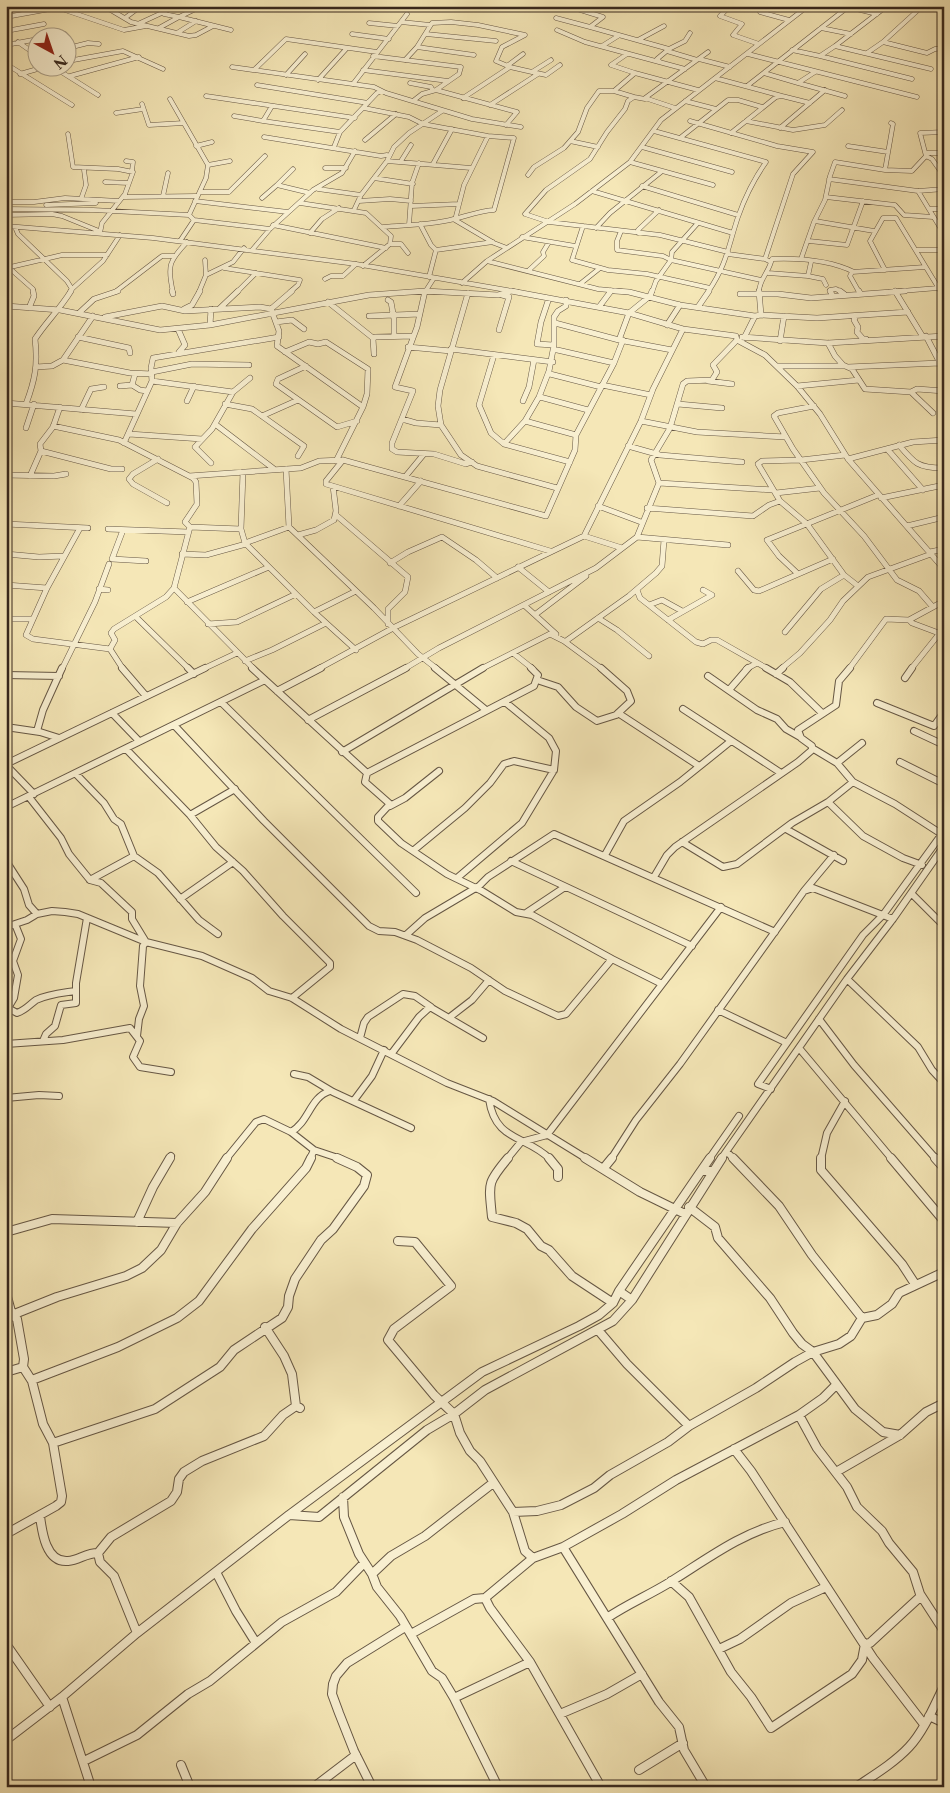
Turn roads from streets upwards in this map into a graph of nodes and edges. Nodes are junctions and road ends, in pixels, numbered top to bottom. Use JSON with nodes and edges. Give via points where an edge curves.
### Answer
{"nodes":[{"id":1,"x":104,"y":6,"type":"edge"},
{"id":2,"x":142,"y":6,"type":"edge"},
{"id":3,"x":177,"y":6,"type":"edge"},
{"id":4,"x":200,"y":6,"type":"edge"},
{"id":5,"x":730,"y":6,"type":"edge"},
{"id":6,"x":808,"y":6,"type":"edge"},
{"id":7,"x":887,"y":6,"type":"edge"},
{"id":8,"x":902,"y":6,"type":"edge"},
{"id":9,"x":60,"y":7,"type":"edge"},
{"id":10,"x":848,"y":7,"type":"edge"},
{"id":11,"x":574,"y":8,"type":"dead end"},
{"id":12,"x":760,"y":12,"type":"dead end"},
{"id":13,"x":164,"y":14,"type":"junction"},
{"id":14,"x":407,"y":14,"type":"dead end"},
{"id":15,"x":877,"y":14,"type":"junction"},
{"id":16,"x":6,"y":17,"type":"edge"},
{"id":17,"x":179,"y":17,"type":"junction"},
{"id":18,"x":125,"y":18,"type":"junction"},
{"id":19,"x":556,"y":18,"type":"dead end"},
{"id":20,"x":789,"y":20,"type":"junction"},
{"id":21,"x":196,"y":21,"type":"junction"},
{"id":22,"x":369,"y":23,"type":"dead end"},
{"id":23,"x":44,"y":24,"type":"dead end"},
{"id":24,"x":139,"y":24,"type":"junction"},
{"id":25,"x":400,"y":24,"type":"junction"},
{"id":26,"x":430,"y":25,"type":"junction"},
{"id":27,"x":148,"y":26,"type":"junction"},
{"id":28,"x":213,"y":26,"type":"junction"},
{"id":29,"x":664,"y":26,"type":"dead end"},
{"id":30,"x":590,"y":27,"type":"junction"},
{"id":31,"x":159,"y":28,"type":"junction"},
{"id":32,"x":821,"y":28,"type":"junction"},
{"id":33,"x":231,"y":30,"type":"dead end"},
{"id":34,"x":557,"y":30,"type":"dead end"},
{"id":35,"x":6,"y":31,"type":"edge"},
{"id":36,"x":177,"y":33,"type":"junction"},
{"id":37,"x":690,"y":33,"type":"dead end"},
{"id":38,"x":352,"y":34,"type":"dead end"},
{"id":39,"x":426,"y":34,"type":"junction"},
{"id":40,"x":851,"y":34,"type":"junction"},
{"id":41,"x":618,"y":36,"type":"junction"},
{"id":42,"x":389,"y":38,"type":"junction"},
{"id":43,"x":28,"y":40,"type":"edge"},
{"id":44,"x":638,"y":40,"type":"junction"},
{"id":45,"x":496,"y":41,"type":"dead end"},
{"id":46,"x":18,"y":42,"type":"junction"},
{"id":47,"x":883,"y":42,"type":"junction"},
{"id":48,"x":99,"y":44,"type":"dead end"},
{"id":49,"x":760,"y":44,"type":"junction"},
{"id":50,"x":6,"y":45,"type":"edge"},
{"id":51,"x":78,"y":46,"type":"edge"},
{"id":52,"x":602,"y":46,"type":"junction"},
{"id":53,"x":835,"y":46,"type":"junction"},
{"id":54,"x":915,"y":46,"type":"dead end"},
{"id":55,"x":417,"y":47,"type":"junction"},
{"id":56,"x":347,"y":48,"type":"junction"},
{"id":57,"x":944,"y":48,"type":"edge"},
{"id":58,"x":28,"y":49,"type":"edge"},
{"id":59,"x":911,"y":49,"type":"junction"},
{"id":60,"x":668,"y":50,"type":"junction"},
{"id":61,"x":792,"y":50,"type":"junction"},
{"id":62,"x":376,"y":52,"type":"junction"},
{"id":63,"x":708,"y":52,"type":"dead end"},
{"id":64,"x":867,"y":53,"type":"junction"},
{"id":65,"x":305,"y":54,"type":"dead end"},
{"id":66,"x":523,"y":54,"type":"dead end"},
{"id":67,"x":626,"y":54,"type":"junction"},
{"id":68,"x":748,"y":54,"type":"junction"},
{"id":69,"x":474,"y":55,"type":"dead end"},
{"id":70,"x":373,"y":56,"type":"junction"},
{"id":71,"x":820,"y":56,"type":"junction"},
{"id":72,"x":139,"y":57,"type":"junction"},
{"id":73,"x":78,"y":59,"type":"edge"},
{"id":74,"x":698,"y":59,"type":"junction"},
{"id":75,"x":405,"y":60,"type":"junction"},
{"id":76,"x":551,"y":60,"type":"dead end"},
{"id":77,"x":660,"y":62,"type":"junction"},
{"id":78,"x":778,"y":62,"type":"junction"},
{"id":79,"x":6,"y":64,"type":"edge"},
{"id":80,"x":560,"y":65,"type":"dead end"},
{"id":81,"x":232,"y":67,"type":"dead end"},
{"id":82,"x":508,"y":67,"type":"junction"},
{"id":83,"x":730,"y":67,"type":"junction"},
{"id":84,"x":163,"y":69,"type":"dead end"},
{"id":85,"x":685,"y":69,"type":"junction"},
{"id":86,"x":931,"y":69,"type":"dead end"},
{"id":87,"x":254,"y":70,"type":"junction"},
{"id":88,"x":363,"y":70,"type":"junction"},
{"id":89,"x":28,"y":72,"type":"edge"},
{"id":90,"x":532,"y":72,"type":"junction"},
{"id":91,"x":815,"y":72,"type":"junction"},
{"id":92,"x":635,"y":73,"type":"junction"},
{"id":93,"x":20,"y":74,"type":"junction"},
{"id":94,"x":78,"y":74,"type":"edge"},
{"id":95,"x":538,"y":74,"type":"junction"},
{"id":96,"x":764,"y":74,"type":"junction"},
{"id":97,"x":286,"y":75,"type":"junction"},
{"id":98,"x":73,"y":78,"type":"edge"},
{"id":99,"x":715,"y":78,"type":"junction"},
{"id":100,"x":318,"y":80,"type":"junction"},
{"id":101,"x":912,"y":80,"type":"dead end"},
{"id":102,"x":448,"y":81,"type":"junction"},
{"id":103,"x":668,"y":82,"type":"junction"},
{"id":104,"x":410,"y":83,"type":"dead end"},
{"id":105,"x":798,"y":83,"type":"junction"},
{"id":106,"x":353,"y":84,"type":"junction"},
{"id":107,"x":257,"y":85,"type":"dead end"},
{"id":108,"x":747,"y":86,"type":"junction"},
{"id":109,"x":434,"y":90,"type":"junction"},
{"id":110,"x":698,"y":90,"type":"junction"},
{"id":111,"x":825,"y":90,"type":"junction"},
{"id":112,"x":382,"y":91,"type":"junction"},
{"id":113,"x":614,"y":91,"type":"junction"},
{"id":114,"x":98,"y":95,"type":"dead end"},
{"id":115,"x":206,"y":96,"type":"dead end"},
{"id":116,"x":782,"y":96,"type":"junction"},
{"id":117,"x":845,"y":96,"type":"dead end"},
{"id":118,"x":634,"y":97,"type":"junction"},
{"id":119,"x":917,"y":97,"type":"dead end"},
{"id":120,"x":463,"y":98,"type":"junction"},
{"id":121,"x":170,"y":99,"type":"dead end"},
{"id":122,"x":645,"y":99,"type":"junction"},
{"id":123,"x":685,"y":101,"type":"junction"},
{"id":124,"x":413,"y":102,"type":"junction"},
{"id":125,"x":368,"y":103,"type":"junction"},
{"id":126,"x":810,"y":103,"type":"junction"},
{"id":127,"x":72,"y":105,"type":"dead end"},
{"id":128,"x":272,"y":106,"type":"junction"},
{"id":129,"x":490,"y":106,"type":"junction"},
{"id":130,"x":762,"y":107,"type":"junction"},
{"id":131,"x":364,"y":108,"type":"junction"},
{"id":132,"x":675,"y":108,"type":"junction"},
{"id":133,"x":716,"y":109,"type":"junction"},
{"id":134,"x":842,"y":110,"type":"dead end"},
{"id":135,"x":442,"y":111,"type":"junction"},
{"id":136,"x":116,"y":113,"type":"dead end"},
{"id":137,"x":396,"y":114,"type":"junction"},
{"id":138,"x":234,"y":116,"type":"dead end"},
{"id":139,"x":355,"y":118,"type":"junction"},
{"id":140,"x":746,"y":120,"type":"junction"},
{"id":141,"x":263,"y":121,"type":"junction"},
{"id":142,"x":690,"y":121,"type":"dead end"},
{"id":143,"x":184,"y":123,"type":"junction"},
{"id":144,"x":699,"y":123,"type":"junction"},
{"id":145,"x":891,"y":123,"type":"dead end"},
{"id":146,"x":423,"y":124,"type":"junction"},
{"id":147,"x":506,"y":125,"type":"junction"},
{"id":148,"x":521,"y":127,"type":"dead end"},
{"id":149,"x":780,"y":128,"type":"junction"},
{"id":150,"x":452,"y":129,"type":"junction"},
{"id":151,"x":654,"y":131,"type":"junction"},
{"id":152,"x":340,"y":132,"type":"junction"},
{"id":153,"x":944,"y":132,"type":"edge"},
{"id":154,"x":731,"y":133,"type":"junction"},
{"id":155,"x":68,"y":134,"type":"dead end"},
{"id":156,"x":488,"y":136,"type":"junction"},
{"id":157,"x":264,"y":137,"type":"dead end"},
{"id":158,"x":680,"y":138,"type":"junction"},
{"id":159,"x":365,"y":140,"type":"dead end"},
{"id":160,"x":570,"y":141,"type":"junction"},
{"id":161,"x":212,"y":142,"type":"dead end"},
{"id":162,"x":411,"y":145,"type":"dead end"},
{"id":163,"x":196,"y":146,"type":"junction"},
{"id":164,"x":848,"y":146,"type":"dead end"},
{"id":165,"x":598,"y":147,"type":"junction"},
{"id":166,"x":642,"y":147,"type":"junction"},
{"id":167,"x":334,"y":148,"type":"junction"},
{"id":168,"x":355,"y":151,"type":"junction"},
{"id":169,"x":888,"y":152,"type":"junction"},
{"id":170,"x":944,"y":152,"type":"edge"},
{"id":171,"x":926,"y":154,"type":"junction"},
{"id":172,"x":265,"y":156,"type":"dead end"},
{"id":173,"x":386,"y":157,"type":"junction"},
{"id":174,"x":126,"y":161,"type":"dead end"},
{"id":175,"x":401,"y":161,"type":"junction"},
{"id":176,"x":230,"y":162,"type":"dead end"},
{"id":177,"x":630,"y":162,"type":"junction"},
{"id":178,"x":420,"y":163,"type":"junction"},
{"id":179,"x":433,"y":164,"type":"junction"},
{"id":180,"x":208,"y":165,"type":"junction"},
{"id":181,"x":325,"y":168,"type":"dead end"},
{"id":182,"x":346,"y":168,"type":"junction"},
{"id":183,"x":471,"y":168,"type":"junction"},
{"id":184,"x":293,"y":169,"type":"dead end"},
{"id":185,"x":84,"y":170,"type":"junction"},
{"id":186,"x":885,"y":170,"type":"junction"},
{"id":187,"x":132,"y":171,"type":"junction"},
{"id":188,"x":661,"y":172,"type":"junction"},
{"id":189,"x":732,"y":172,"type":"dead end"},
{"id":190,"x":168,"y":173,"type":"dead end"},
{"id":191,"x":528,"y":175,"type":"dead end"},
{"id":192,"x":944,"y":176,"type":"edge"},
{"id":193,"x":374,"y":178,"type":"junction"},
{"id":194,"x":829,"y":179,"type":"junction"},
{"id":195,"x":105,"y":182,"type":"dead end"},
{"id":196,"x":129,"y":183,"type":"junction"},
{"id":197,"x":413,"y":184,"type":"junction"},
{"id":198,"x":276,"y":185,"type":"junction"},
{"id":199,"x":713,"y":185,"type":"dead end"},
{"id":200,"x":642,"y":186,"type":"junction"},
{"id":201,"x":318,"y":189,"type":"junction"},
{"id":202,"x":944,"y":189,"type":"edge"},
{"id":203,"x":592,"y":191,"type":"junction"},
{"id":204,"x":918,"y":191,"type":"junction"},
{"id":205,"x":310,"y":193,"type":"junction"},
{"id":206,"x":362,"y":195,"type":"junction"},
{"id":207,"x":163,"y":196,"type":"junction"},
{"id":208,"x":826,"y":196,"type":"junction"},
{"id":209,"x":124,"y":197,"type":"junction"},
{"id":210,"x":197,"y":197,"type":"junction"},
{"id":211,"x":81,"y":198,"type":"junction"},
{"id":212,"x":262,"y":198,"type":"dead end"},
{"id":213,"x":626,"y":200,"type":"junction"},
{"id":214,"x":359,"y":201,"type":"junction"},
{"id":215,"x":118,"y":202,"type":"junction"},
{"id":216,"x":300,"y":202,"type":"junction"},
{"id":217,"x":863,"y":202,"type":"junction"},
{"id":218,"x":6,"y":203,"type":"edge"},
{"id":219,"x":411,"y":204,"type":"junction"},
{"id":220,"x":460,"y":204,"type":"junction"},
{"id":221,"x":340,"y":208,"type":"junction"},
{"id":222,"x":6,"y":209,"type":"edge"},
{"id":223,"x":929,"y":209,"type":"junction"},
{"id":224,"x":944,"y":209,"type":"edge"},
{"id":225,"x":354,"y":210,"type":"junction"},
{"id":226,"x":658,"y":210,"type":"junction"},
{"id":227,"x":111,"y":212,"type":"junction"},
{"id":228,"x":288,"y":212,"type":"junction"},
{"id":229,"x":6,"y":214,"type":"edge"},
{"id":230,"x":189,"y":215,"type":"junction"},
{"id":231,"x":738,"y":215,"type":"junction"},
{"id":232,"x":933,"y":217,"type":"junction"},
{"id":233,"x":194,"y":220,"type":"junction"},
{"id":234,"x":455,"y":220,"type":"junction"},
{"id":235,"x":815,"y":221,"type":"junction"},
{"id":236,"x":549,"y":222,"type":"junction"},
{"id":237,"x":420,"y":224,"type":"junction"},
{"id":238,"x":697,"y":224,"type":"junction"},
{"id":239,"x":409,"y":225,"type":"junction"},
{"id":240,"x":6,"y":226,"type":"edge"},
{"id":241,"x":383,"y":226,"type":"junction"},
{"id":242,"x":583,"y":226,"type":"junction"},
{"id":243,"x":15,"y":227,"type":"junction"},
{"id":244,"x":272,"y":227,"type":"junction"},
{"id":245,"x":854,"y":227,"type":"junction"},
{"id":246,"x":596,"y":228,"type":"junction"},
{"id":247,"x":942,"y":229,"type":"edge"},
{"id":248,"x":621,"y":231,"type":"junction"},
{"id":249,"x":874,"y":231,"type":"junction"},
{"id":250,"x":99,"y":232,"type":"junction"},
{"id":251,"x":310,"y":233,"type":"junction"},
{"id":252,"x":638,"y":233,"type":"junction"},
{"id":253,"x":733,"y":233,"type":"junction"},
{"id":254,"x":944,"y":234,"type":"edge"},
{"id":255,"x":120,"y":235,"type":"junction"},
{"id":256,"x":522,"y":237,"type":"junction"},
{"id":257,"x":180,"y":241,"type":"junction"},
{"id":258,"x":682,"y":241,"type":"junction"},
{"id":259,"x":809,"y":241,"type":"junction"},
{"id":260,"x":187,"y":242,"type":"junction"},
{"id":261,"x":493,"y":242,"type":"junction"},
{"id":262,"x":549,"y":242,"type":"junction"},
{"id":263,"x":390,"y":244,"type":"junction"},
{"id":264,"x":575,"y":246,"type":"junction"},
{"id":265,"x":244,"y":248,"type":"junction"},
{"id":266,"x":386,"y":248,"type":"junction"},
{"id":267,"x":506,"y":248,"type":"junction"},
{"id":268,"x":253,"y":250,"type":"junction"},
{"id":269,"x":436,"y":250,"type":"junction"},
{"id":270,"x":916,"y":250,"type":"junction"},
{"id":271,"x":944,"y":250,"type":"edge"},
{"id":272,"x":408,"y":253,"type":"dead end"},
{"id":273,"x":728,"y":253,"type":"junction"},
{"id":274,"x":107,"y":255,"type":"junction"},
{"id":275,"x":174,"y":256,"type":"junction"},
{"id":276,"x":42,"y":258,"type":"junction"},
{"id":277,"x":765,"y":259,"type":"junction"},
{"id":278,"x":801,"y":259,"type":"junction"},
{"id":279,"x":205,"y":260,"type":"dead end"},
{"id":280,"x":671,"y":260,"type":"junction"},
{"id":281,"x":487,"y":261,"type":"junction"},
{"id":282,"x":771,"y":262,"type":"junction"},
{"id":283,"x":811,"y":262,"type":"junction"},
{"id":284,"x":356,"y":264,"type":"junction"},
{"id":285,"x":363,"y":266,"type":"junction"},
{"id":286,"x":925,"y":266,"type":"junction"},
{"id":287,"x":7,"y":267,"type":"edge"},
{"id":288,"x":224,"y":268,"type":"junction"},
{"id":289,"x":600,"y":268,"type":"junction"},
{"id":290,"x":528,"y":270,"type":"junction"},
{"id":291,"x":885,"y":270,"type":"junction"},
{"id":292,"x":719,"y":272,"type":"junction"},
{"id":293,"x":854,"y":272,"type":"junction"},
{"id":294,"x":256,"y":273,"type":"junction"},
{"id":295,"x":768,"y":273,"type":"junction"},
{"id":296,"x":206,"y":275,"type":"junction"},
{"id":297,"x":808,"y":276,"type":"junction"},
{"id":298,"x":431,"y":277,"type":"junction"},
{"id":299,"x":658,"y":277,"type":"junction"},
{"id":300,"x":325,"y":279,"type":"dead end"},
{"id":301,"x":761,"y":280,"type":"junction"},
{"id":302,"x":462,"y":282,"type":"junction"},
{"id":303,"x":580,"y":284,"type":"junction"},
{"id":304,"x":826,"y":285,"type":"dead end"},
{"id":305,"x":710,"y":288,"type":"junction"},
{"id":306,"x":938,"y":288,"type":"junction"},
{"id":307,"x":72,"y":289,"type":"junction"},
{"id":308,"x":513,"y":291,"type":"junction"},
{"id":309,"x":611,"y":291,"type":"junction"},
{"id":310,"x":895,"y":291,"type":"junction"},
{"id":311,"x":425,"y":292,"type":"junction"},
{"id":312,"x":468,"y":293,"type":"junction"},
{"id":313,"x":860,"y":293,"type":"junction"},
{"id":314,"x":173,"y":294,"type":"dead end"},
{"id":315,"x":498,"y":294,"type":"junction"},
{"id":316,"x":740,"y":294,"type":"dead end"},
{"id":317,"x":760,"y":294,"type":"junction"},
{"id":318,"x":650,"y":296,"type":"junction"},
{"id":319,"x":944,"y":296,"type":"edge"},
{"id":320,"x":549,"y":298,"type":"junction"},
{"id":321,"x":388,"y":300,"type":"dead end"},
{"id":322,"x":566,"y":300,"type":"junction"},
{"id":323,"x":328,"y":302,"type":"junction"},
{"id":324,"x":680,"y":304,"type":"junction"},
{"id":325,"x":6,"y":306,"type":"edge"},
{"id":326,"x":599,"y":307,"type":"junction"},
{"id":327,"x":698,"y":307,"type":"junction"},
{"id":328,"x":29,"y":308,"type":"junction"},
{"id":329,"x":211,"y":309,"type":"junction"},
{"id":330,"x":220,"y":309,"type":"junction"},
{"id":331,"x":271,"y":309,"type":"junction"},
{"id":332,"x":60,"y":310,"type":"junction"},
{"id":333,"x":181,"y":311,"type":"junction"},
{"id":334,"x":908,"y":312,"type":"junction"},
{"id":335,"x":79,"y":313,"type":"junction"},
{"id":336,"x":629,"y":313,"type":"junction"},
{"id":337,"x":420,"y":314,"type":"junction"},
{"id":338,"x":274,"y":315,"type":"junction"},
{"id":339,"x":393,"y":315,"type":"junction"},
{"id":340,"x":758,"y":315,"type":"junction"},
{"id":341,"x":93,"y":316,"type":"junction"},
{"id":342,"x":369,"y":316,"type":"dead end"},
{"id":343,"x":784,"y":316,"type":"junction"},
{"id":344,"x":856,"y":316,"type":"junction"},
{"id":345,"x":102,"y":318,"type":"junction"},
{"id":346,"x":276,"y":322,"type":"junction"},
{"id":347,"x":555,"y":323,"type":"junction"},
{"id":348,"x":667,"y":325,"type":"junction"},
{"id":349,"x":210,"y":326,"type":"junction"},
{"id":350,"x":683,"y":328,"type":"junction"},
{"id":351,"x":178,"y":329,"type":"junction"},
{"id":352,"x":304,"y":329,"type":"dead end"},
{"id":353,"x":499,"y":330,"type":"dead end"},
{"id":354,"x":394,"y":336,"type":"junction"},
{"id":355,"x":413,"y":336,"type":"junction"},
{"id":356,"x":925,"y":336,"type":"junction"},
{"id":357,"x":944,"y":336,"type":"edge"},
{"id":358,"x":78,"y":337,"type":"junction"},
{"id":359,"x":279,"y":337,"type":"junction"},
{"id":360,"x":373,"y":338,"type":"junction"},
{"id":361,"x":736,"y":338,"type":"junction"},
{"id":362,"x":744,"y":338,"type":"junction"},
{"id":363,"x":760,"y":339,"type":"junction"},
{"id":364,"x":621,"y":340,"type":"junction"},
{"id":365,"x":879,"y":340,"type":"junction"},
{"id":366,"x":780,"y":341,"type":"junction"},
{"id":367,"x":828,"y":342,"type":"junction"},
{"id":368,"x":408,"y":347,"type":"junction"},
{"id":369,"x":553,"y":347,"type":"junction"},
{"id":370,"x":755,"y":348,"type":"junction"},
{"id":371,"x":451,"y":350,"type":"junction"},
{"id":372,"x":672,"y":350,"type":"junction"},
{"id":373,"x":130,"y":352,"type":"dead end"},
{"id":374,"x":285,"y":352,"type":"junction"},
{"id":375,"x":178,"y":353,"type":"junction"},
{"id":376,"x":374,"y":354,"type":"dead end"},
{"id":377,"x":494,"y":355,"type":"junction"},
{"id":378,"x":63,"y":360,"type":"junction"},
{"id":379,"x":534,"y":360,"type":"junction"},
{"id":380,"x":553,"y":362,"type":"junction"},
{"id":381,"x":614,"y":363,"type":"junction"},
{"id":382,"x":249,"y":365,"type":"dead end"},
{"id":383,"x":942,"y":365,"type":"edge"},
{"id":384,"x":306,"y":366,"type":"junction"},
{"id":385,"x":777,"y":366,"type":"junction"},
{"id":386,"x":845,"y":366,"type":"junction"},
{"id":387,"x":36,"y":367,"type":"junction"},
{"id":388,"x":152,"y":373,"type":"junction"},
{"id":389,"x":135,"y":374,"type":"junction"},
{"id":390,"x":550,"y":374,"type":"junction"},
{"id":391,"x":250,"y":378,"type":"dead end"},
{"id":392,"x":859,"y":380,"type":"junction"},
{"id":393,"x":152,"y":381,"type":"junction"},
{"id":394,"x":707,"y":381,"type":"junction"},
{"id":395,"x":732,"y":384,"type":"dead end"},
{"id":396,"x":132,"y":385,"type":"junction"},
{"id":397,"x":120,"y":386,"type":"dead end"},
{"id":398,"x":194,"y":386,"type":"junction"},
{"id":399,"x":602,"y":386,"type":"junction"},
{"id":400,"x":797,"y":386,"type":"junction"},
{"id":401,"x":104,"y":387,"type":"dead end"},
{"id":402,"x":944,"y":390,"type":"edge"},
{"id":403,"x":147,"y":391,"type":"junction"},
{"id":404,"x":233,"y":392,"type":"junction"},
{"id":405,"x":911,"y":392,"type":"junction"},
{"id":406,"x":651,"y":395,"type":"junction"},
{"id":407,"x":540,"y":397,"type":"junction"},
{"id":408,"x":298,"y":400,"type":"junction"},
{"id":409,"x":523,"y":401,"type":"dead end"},
{"id":410,"x":187,"y":402,"type":"dead end"},
{"id":411,"x":6,"y":403,"type":"edge"},
{"id":412,"x":26,"y":404,"type":"junction"},
{"id":413,"x":34,"y":404,"type":"junction"},
{"id":414,"x":225,"y":404,"type":"junction"},
{"id":415,"x":678,"y":404,"type":"junction"},
{"id":416,"x":814,"y":406,"type":"junction"},
{"id":417,"x":363,"y":407,"type":"junction"},
{"id":418,"x":60,"y":408,"type":"junction"},
{"id":419,"x":722,"y":408,"type":"dead end"},
{"id":420,"x":81,"y":410,"type":"junction"},
{"id":421,"x":588,"y":410,"type":"junction"},
{"id":422,"x":933,"y":413,"type":"dead end"},
{"id":423,"x":136,"y":414,"type":"junction"},
{"id":424,"x":262,"y":416,"type":"junction"},
{"id":425,"x":402,"y":419,"type":"junction"},
{"id":426,"x":357,"y":421,"type":"junction"},
{"id":427,"x":525,"y":421,"type":"junction"},
{"id":428,"x":641,"y":421,"type":"junction"},
{"id":429,"x":215,"y":424,"type":"junction"},
{"id":430,"x":441,"y":425,"type":"junction"},
{"id":431,"x":53,"y":426,"type":"junction"},
{"id":432,"x":26,"y":428,"type":"dead end"},
{"id":433,"x":670,"y":428,"type":"junction"},
{"id":434,"x":129,"y":434,"type":"junction"},
{"id":435,"x":576,"y":435,"type":"junction"},
{"id":436,"x":786,"y":437,"type":"junction"},
{"id":437,"x":203,"y":438,"type":"junction"},
{"id":438,"x":944,"y":440,"type":"edge"},
{"id":439,"x":124,"y":442,"type":"junction"},
{"id":440,"x":504,"y":444,"type":"junction"},
{"id":441,"x":900,"y":445,"type":"junction"},
{"id":442,"x":628,"y":446,"type":"junction"},
{"id":443,"x":888,"y":450,"type":"junction"},
{"id":444,"x":41,"y":451,"type":"junction"},
{"id":445,"x":655,"y":453,"type":"junction"},
{"id":446,"x":424,"y":454,"type":"junction"},
{"id":447,"x":298,"y":456,"type":"dead end"},
{"id":448,"x":847,"y":457,"type":"junction"},
{"id":449,"x":158,"y":459,"type":"junction"},
{"id":450,"x":343,"y":460,"type":"junction"},
{"id":451,"x":802,"y":460,"type":"junction"},
{"id":452,"x":336,"y":461,"type":"junction"},
{"id":453,"x":472,"y":462,"type":"junction"},
{"id":454,"x":570,"y":462,"type":"junction"},
{"id":455,"x":742,"y":462,"type":"dead end"},
{"id":456,"x":211,"y":463,"type":"dead end"},
{"id":457,"x":942,"y":468,"type":"edge"},
{"id":458,"x":122,"y":469,"type":"dead end"},
{"id":459,"x":274,"y":469,"type":"junction"},
{"id":460,"x":286,"y":469,"type":"junction"},
{"id":461,"x":243,"y":472,"type":"junction"},
{"id":462,"x":66,"y":474,"type":"dead end"},
{"id":463,"x":6,"y":475,"type":"edge"},
{"id":464,"x":30,"y":476,"type":"junction"},
{"id":465,"x":189,"y":476,"type":"junction"},
{"id":466,"x":405,"y":476,"type":"junction"},
{"id":467,"x":421,"y":481,"type":"junction"},
{"id":468,"x":659,"y":483,"type":"junction"},
{"id":469,"x":335,"y":488,"type":"junction"},
{"id":470,"x":557,"y":488,"type":"junction"},
{"id":471,"x":820,"y":488,"type":"junction"},
{"id":472,"x":923,"y":490,"type":"junction"},
{"id":473,"x":774,"y":492,"type":"junction"},
{"id":474,"x":879,"y":496,"type":"junction"},
{"id":475,"x":780,"y":501,"type":"junction"},
{"id":476,"x":166,"y":502,"type":"dead end"},
{"id":477,"x":399,"y":506,"type":"junction"},
{"id":478,"x":598,"y":506,"type":"junction"},
{"id":479,"x":648,"y":508,"type":"junction"},
{"id":480,"x":838,"y":510,"type":"junction"},
{"id":481,"x":336,"y":515,"type":"junction"},
{"id":482,"x":944,"y":517,"type":"edge"},
{"id":483,"x":333,"y":522,"type":"junction"},
{"id":484,"x":346,"y":522,"type":"junction"},
{"id":485,"x":641,"y":522,"type":"junction"},
{"id":486,"x":6,"y":524,"type":"edge"},
{"id":487,"x":807,"y":524,"type":"junction"},
{"id":488,"x":907,"y":526,"type":"junction"},
{"id":489,"x":289,"y":527,"type":"junction"},
{"id":490,"x":80,"y":528,"type":"junction"},
{"id":491,"x":88,"y":528,"type":"dead end"},
{"id":492,"x":108,"y":529,"type":"dead end"},
{"id":493,"x":189,"y":529,"type":"junction"},
{"id":494,"x":241,"y":529,"type":"junction"},
{"id":495,"x":123,"y":530,"type":"junction"},
{"id":496,"x":298,"y":535,"type":"junction"},
{"id":497,"x":584,"y":536,"type":"junction"},
{"id":498,"x":637,"y":537,"type":"junction"},
{"id":499,"x":664,"y":540,"type":"junction"},
{"id":500,"x":246,"y":543,"type":"junction"},
{"id":501,"x":728,"y":545,"type":"dead end"},
{"id":502,"x":622,"y":548,"type":"junction"},
{"id":503,"x":944,"y":549,"type":"edge"},
{"id":504,"x":550,"y":551,"type":"junction"},
{"id":505,"x":931,"y":553,"type":"junction"},
{"id":506,"x":6,"y":554,"type":"edge"},
{"id":507,"x":182,"y":554,"type":"junction"},
{"id":508,"x":64,"y":556,"type":"junction"},
{"id":509,"x":833,"y":559,"type":"junction"},
{"id":510,"x":146,"y":561,"type":"dead end"},
{"id":511,"x":390,"y":563,"type":"junction"},
{"id":512,"x":109,"y":564,"type":"dead end"},
{"id":513,"x":269,"y":567,"type":"junction"},
{"id":514,"x":518,"y":567,"type":"junction"},
{"id":515,"x":888,"y":569,"type":"junction"},
{"id":516,"x":944,"y":570,"type":"edge"},
{"id":517,"x":738,"y":571,"type":"dead end"},
{"id":518,"x":587,"y":573,"type":"junction"},
{"id":519,"x":797,"y":573,"type":"junction"},
{"id":520,"x":844,"y":576,"type":"junction"},
{"id":521,"x":497,"y":578,"type":"junction"},
{"id":522,"x":6,"y":585,"type":"edge"},
{"id":523,"x":858,"y":586,"type":"junction"},
{"id":524,"x":47,"y":588,"type":"junction"},
{"id":525,"x":174,"y":588,"type":"junction"},
{"id":526,"x":99,"y":589,"type":"junction"},
{"id":527,"x":108,"y":590,"type":"dead end"},
{"id":528,"x":637,"y":590,"type":"junction"},
{"id":529,"x":703,"y":590,"type":"dead end"},
{"id":530,"x":356,"y":591,"type":"junction"},
{"id":531,"x":549,"y":592,"type":"junction"},
{"id":532,"x":296,"y":594,"type":"junction"},
{"id":533,"x":944,"y":601,"type":"edge"},
{"id":534,"x":187,"y":602,"type":"junction"},
{"id":535,"x":524,"y":605,"type":"junction"},
{"id":536,"x":649,"y":605,"type":"junction"},
{"id":537,"x":932,"y":606,"type":"junction"},
{"id":538,"x":682,"y":611,"type":"junction"},
{"id":539,"x":314,"y":612,"type":"junction"},
{"id":540,"x":536,"y":614,"type":"junction"},
{"id":541,"x":136,"y":616,"type":"junction"},
{"id":542,"x":598,"y":618,"type":"junction"},
{"id":543,"x":6,"y":619,"type":"edge"},
{"id":544,"x":32,"y":619,"type":"junction"},
{"id":545,"x":668,"y":620,"type":"junction"},
{"id":546,"x":909,"y":620,"type":"junction"},
{"id":547,"x":326,"y":623,"type":"junction"},
{"id":548,"x":208,"y":624,"type":"junction"},
{"id":549,"x":390,"y":626,"type":"junction"},
{"id":550,"x":785,"y":632,"type":"dead end"},
{"id":551,"x":556,"y":634,"type":"junction"},
{"id":552,"x":942,"y":634,"type":"edge"},
{"id":553,"x":566,"y":641,"type":"junction"},
{"id":554,"x":72,"y":646,"type":"junction"},
{"id":555,"x":110,"y":649,"type":"junction"},
{"id":556,"x":356,"y":650,"type":"junction"},
{"id":557,"x":237,"y":653,"type":"junction"},
{"id":558,"x":514,"y":653,"type":"junction"},
{"id":559,"x":650,"y":656,"type":"dead end"},
{"id":560,"x":424,"y":659,"type":"junction"},
{"id":561,"x":245,"y":661,"type":"junction"},
{"id":562,"x":757,"y":663,"type":"junction"},
{"id":563,"x":194,"y":674,"type":"junction"},
{"id":564,"x":776,"y":674,"type":"junction"},
{"id":565,"x":6,"y":675,"type":"edge"},
{"id":566,"x":59,"y":676,"type":"junction"},
{"id":567,"x":708,"y":676,"type":"dead end"},
{"id":568,"x":905,"y":678,"type":"dead end"},
{"id":569,"x":265,"y":680,"type":"junction"},
{"id":570,"x":537,"y":680,"type":"junction"},
{"id":571,"x":458,"y":685,"type":"junction"},
{"id":572,"x":729,"y":690,"type":"junction"},
{"id":573,"x":277,"y":691,"type":"junction"},
{"id":574,"x":146,"y":696,"type":"junction"},
{"id":575,"x":220,"y":702,"type":"junction"},
{"id":576,"x":505,"y":702,"type":"junction"},
{"id":577,"x":878,"y":703,"type":"dead end"},
{"id":578,"x":683,"y":709,"type":"dead end"},
{"id":579,"x":486,"y":710,"type":"junction"},
{"id":580,"x":944,"y":712,"type":"edge"},
{"id":581,"x":112,"y":713,"type":"junction"},
{"id":582,"x":618,"y":713,"type":"junction"},
{"id":583,"x":822,"y":713,"type":"junction"},
{"id":584,"x":308,"y":720,"type":"junction"},
{"id":585,"x":174,"y":725,"type":"junction"},
{"id":586,"x":6,"y":727,"type":"edge"},
{"id":587,"x":37,"y":731,"type":"junction"},
{"id":588,"x":914,"y":731,"type":"dead end"},
{"id":589,"x":59,"y":738,"type":"junction"},
{"id":590,"x":802,"y":738,"type":"junction"},
{"id":591,"x":140,"y":741,"type":"junction"},
{"id":592,"x":731,"y":741,"type":"junction"},
{"id":593,"x":862,"y":743,"type":"dead end"},
{"id":594,"x":944,"y":745,"type":"edge"},
{"id":595,"x":812,"y":748,"type":"junction"},
{"id":596,"x":126,"y":749,"type":"junction"},
{"id":597,"x":342,"y":752,"type":"junction"},
{"id":598,"x":900,"y":762,"type":"dead end"},
{"id":599,"x":837,"y":763,"type":"junction"},
{"id":600,"x":6,"y":764,"type":"edge"},
{"id":601,"x":698,"y":766,"type":"junction"},
{"id":602,"x":554,"y":770,"type":"junction"},
{"id":603,"x":439,"y":771,"type":"dead end"},
{"id":604,"x":781,"y":773,"type":"junction"},
{"id":605,"x":76,"y":774,"type":"junction"},
{"id":606,"x":367,"y":774,"type":"junction"},
{"id":607,"x":853,"y":782,"type":"junction"},
{"id":608,"x":944,"y":784,"type":"edge"},
{"id":609,"x":235,"y":790,"type":"junction"},
{"id":610,"x":31,"y":796,"type":"junction"},
{"id":611,"x":828,"y":802,"type":"junction"},
{"id":612,"x":390,"y":806,"type":"junction"},
{"id":613,"x":6,"y":807,"type":"edge"},
{"id":614,"x":190,"y":815,"type":"junction"},
{"id":615,"x":786,"y":828,"type":"junction"},
{"id":616,"x":943,"y":833,"type":"edge"},
{"id":617,"x":682,"y":842,"type":"junction"},
{"id":618,"x":944,"y":846,"type":"edge"},
{"id":619,"x":414,"y":850,"type":"junction"},
{"id":620,"x":605,"y":855,"type":"junction"},
{"id":621,"x":834,"y":855,"type":"junction"},
{"id":622,"x":134,"y":856,"type":"junction"},
{"id":623,"x":6,"y":861,"type":"edge"},
{"id":624,"x":511,"y":861,"type":"junction"},
{"id":625,"x":843,"y":861,"type":"dead end"},
{"id":626,"x":232,"y":862,"type":"junction"},
{"id":627,"x":920,"y":864,"type":"junction"},
{"id":628,"x":930,"y":867,"type":"junction"},
{"id":629,"x":654,"y":877,"type":"junction"},
{"id":630,"x":457,"y":878,"type":"junction"},
{"id":631,"x":90,"y":880,"type":"junction"},
{"id":632,"x":475,"y":887,"type":"junction"},
{"id":633,"x":565,"y":887,"type":"junction"},
{"id":634,"x":804,"y":891,"type":"junction"},
{"id":635,"x":416,"y":894,"type":"dead end"},
{"id":636,"x":912,"y":894,"type":"junction"},
{"id":637,"x":180,"y":899,"type":"junction"},
{"id":638,"x":721,"y":907,"type":"junction"},
{"id":639,"x":526,"y":913,"type":"junction"},
{"id":640,"x":37,"y":914,"type":"junction"},
{"id":641,"x":883,"y":915,"type":"junction"},
{"id":642,"x":87,"y":918,"type":"junction"},
{"id":643,"x":893,"y":919,"type":"junction"},
{"id":644,"x":15,"y":924,"type":"junction"},
{"id":645,"x":944,"y":926,"type":"edge"},
{"id":646,"x":6,"y":927,"type":"edge"},
{"id":647,"x":775,"y":932,"type":"junction"},
{"id":648,"x":218,"y":934,"type":"dead end"},
{"id":649,"x":406,"y":935,"type":"junction"},
{"id":650,"x":146,"y":942,"type":"junction"},
{"id":651,"x":692,"y":946,"type":"junction"},
{"id":652,"x":612,"y":959,"type":"junction"},
{"id":653,"x":847,"y":979,"type":"junction"},
{"id":654,"x":489,"y":980,"type":"junction"},
{"id":655,"x":662,"y":984,"type":"junction"},
{"id":656,"x":75,"y":991,"type":"junction"},
{"id":657,"x":292,"y":998,"type":"junction"},
{"id":658,"x":431,"y":1007,"type":"junction"},
{"id":659,"x":8,"y":1008,"type":"junction"},
{"id":660,"x":718,"y":1010,"type":"junction"},
{"id":661,"x":450,"y":1017,"type":"junction"},
{"id":662,"x":819,"y":1019,"type":"junction"},
{"id":663,"x":137,"y":1036,"type":"junction"},
{"id":664,"x":360,"y":1038,"type":"junction"},
{"id":665,"x":483,"y":1038,"type":"dead end"},
{"id":666,"x":43,"y":1042,"type":"junction"},
{"id":667,"x":787,"y":1043,"type":"junction"},
{"id":668,"x":7,"y":1044,"type":"edge"},
{"id":669,"x":799,"y":1048,"type":"junction"},
{"id":670,"x":384,"y":1050,"type":"junction"},
{"id":671,"x":392,"y":1053,"type":"junction"},
{"id":672,"x":171,"y":1072,"type":"dead end"},
{"id":673,"x":294,"y":1074,"type":"dead end"},
{"id":674,"x":944,"y":1083,"type":"edge"},
{"id":675,"x":772,"y":1089,"type":"junction"},
{"id":676,"x":330,"y":1091,"type":"junction"},
{"id":677,"x":59,"y":1096,"type":"dead end"},
{"id":678,"x":6,"y":1098,"type":"edge"},
{"id":679,"x":354,"y":1099,"type":"junction"},
{"id":680,"x":489,"y":1099,"type":"junction"},
{"id":681,"x":845,"y":1101,"type":"junction"},
{"id":682,"x":739,"y":1116,"type":"dead end"},
{"id":683,"x":411,"y":1128,"type":"dead end"},
{"id":684,"x":291,"y":1132,"type":"junction"},
{"id":685,"x":547,"y":1135,"type":"junction"},
{"id":686,"x":521,"y":1142,"type":"junction"},
{"id":687,"x":314,"y":1150,"type":"junction"},
{"id":688,"x":727,"y":1152,"type":"junction"},
{"id":689,"x":171,"y":1156,"type":"dead end"},
{"id":690,"x":944,"y":1168,"type":"edge"},
{"id":691,"x":603,"y":1169,"type":"junction"},
{"id":692,"x":701,"y":1171,"type":"junction"},
{"id":693,"x":713,"y":1171,"type":"junction"},
{"id":694,"x":558,"y":1177,"type":"dead end"},
{"id":695,"x":674,"y":1210,"type":"junction"},
{"id":696,"x":687,"y":1211,"type":"junction"},
{"id":697,"x":944,"y":1221,"type":"edge"},
{"id":698,"x":136,"y":1222,"type":"junction"},
{"id":699,"x":177,"y":1224,"type":"junction"},
{"id":700,"x":6,"y":1232,"type":"edge"},
{"id":701,"x":398,"y":1241,"type":"dead end"},
{"id":702,"x":944,"y":1272,"type":"edge"},
{"id":703,"x":915,"y":1284,"type":"junction"},
{"id":704,"x":619,"y":1291,"type":"junction"},
{"id":705,"x":6,"y":1293,"type":"edge"},
{"id":706,"x":632,"y":1300,"type":"junction"},
{"id":707,"x":613,"y":1303,"type":"junction"},
{"id":708,"x":12,"y":1315,"type":"junction"},
{"id":709,"x":862,"y":1318,"type":"junction"},
{"id":710,"x":265,"y":1327,"type":"junction"},
{"id":711,"x":598,"y":1330,"type":"junction"},
{"id":712,"x":813,"y":1352,"type":"junction"},
{"id":713,"x":23,"y":1368,"type":"junction"},
{"id":714,"x":6,"y":1372,"type":"edge"},
{"id":715,"x":32,"y":1380,"type":"junction"},
{"id":716,"x":836,"y":1385,"type":"junction"},
{"id":717,"x":442,"y":1402,"type":"junction"},
{"id":718,"x":944,"y":1403,"type":"edge"},
{"id":719,"x":454,"y":1414,"type":"junction"},
{"id":720,"x":799,"y":1415,"type":"junction"},
{"id":721,"x":689,"y":1426,"type":"junction"},
{"id":722,"x":900,"y":1435,"type":"junction"},
{"id":723,"x":53,"y":1443,"type":"junction"},
{"id":724,"x":734,"y":1449,"type":"junction"},
{"id":725,"x":836,"y":1472,"type":"junction"},
{"id":726,"x":493,"y":1483,"type":"junction"},
{"id":727,"x":343,"y":1497,"type":"junction"},
{"id":728,"x":513,"y":1512,"type":"junction"},
{"id":729,"x":290,"y":1515,"type":"junction"},
{"id":730,"x":40,"y":1516,"type":"junction"},
{"id":731,"x":785,"y":1522,"type":"junction"},
{"id":732,"x":6,"y":1534,"type":"edge"},
{"id":733,"x":563,"y":1547,"type":"junction"},
{"id":734,"x":98,"y":1553,"type":"junction"},
{"id":735,"x":533,"y":1558,"type":"junction"},
{"id":736,"x":364,"y":1563,"type":"junction"},
{"id":737,"x":216,"y":1572,"type":"junction"},
{"id":738,"x":372,"y":1574,"type":"junction"},
{"id":739,"x":671,"y":1581,"type":"junction"},
{"id":740,"x":826,"y":1587,"type":"junction"},
{"id":741,"x":921,"y":1596,"type":"junction"},
{"id":742,"x":485,"y":1598,"type":"junction"},
{"id":743,"x":608,"y":1618,"type":"junction"},
{"id":744,"x":408,"y":1630,"type":"junction"},
{"id":745,"x":944,"y":1631,"type":"edge"},
{"id":746,"x":137,"y":1633,"type":"junction"},
{"id":747,"x":256,"y":1643,"type":"junction"},
{"id":748,"x":6,"y":1644,"type":"edge"},
{"id":749,"x":865,"y":1644,"type":"junction"},
{"id":750,"x":719,"y":1649,"type":"junction"},
{"id":751,"x":873,"y":1658,"type":"junction"},
{"id":752,"x":862,"y":1660,"type":"junction"},
{"id":753,"x":530,"y":1662,"type":"junction"},
{"id":754,"x":642,"y":1674,"type":"junction"},
{"id":755,"x":944,"y":1686,"type":"edge"},
{"id":756,"x":62,"y":1697,"type":"junction"},
{"id":757,"x":454,"y":1698,"type":"junction"},
{"id":758,"x":50,"y":1707,"type":"junction"},
{"id":759,"x":560,"y":1714,"type":"junction"},
{"id":760,"x":926,"y":1719,"type":"junction"},
{"id":761,"x":944,"y":1723,"type":"edge"},
{"id":762,"x":6,"y":1740,"type":"edge"},
{"id":763,"x":683,"y":1743,"type":"junction"},
{"id":764,"x":356,"y":1755,"type":"junction"},
{"id":765,"x":84,"y":1762,"type":"junction"},
{"id":766,"x":181,"y":1765,"type":"dead end"},
{"id":767,"x":639,"y":1770,"type":"dead end"},
{"id":768,"x":91,"y":1787,"type":"edge"},
{"id":769,"x":190,"y":1787,"type":"edge"},
{"id":770,"x":314,"y":1787,"type":"edge"},
{"id":771,"x":372,"y":1787,"type":"edge"},
{"id":772,"x":498,"y":1787,"type":"edge"},
{"id":773,"x":601,"y":1787,"type":"edge"},
{"id":774,"x":706,"y":1787,"type":"edge"},
{"id":775,"x":856,"y":1787,"type":"edge"}],
"edges":[{"from":1,"to":18,"type":"street"},
{"from":2,"to":18,"type":"street"},
{"from":3,"to":13,"type":"street"},
{"from":4,"to":17,"type":"street"},
{"from":5,"to":49,"type":"street","via":[[720,16],[743,25],[733,35]]},
{"from":6,"to":20,"type":"street"},
{"from":7,"to":15,"type":"street"},
{"from":8,"to":47,"type":"street","via":[[917,11]]},
{"from":9,"to":16,"type":"street"},
{"from":9,"to":27,"type":"street","via":[[124,30]]},
{"from":10,"to":15,"type":"street"},
{"from":10,"to":32,"type":"street"},
{"from":11,"to":30,"type":"street","via":[[603,17]]},
{"from":12,"to":20,"type":"street"},
{"from":13,"to":17,"type":"street"},
{"from":13,"to":24,"type":"street"},
{"from":14,"to":25,"type":"street"},
{"from":15,"to":40,"type":"street"},
{"from":17,"to":21,"type":"street"},
{"from":17,"to":31,"type":"street"},
{"from":18,"to":24,"type":"street"},
{"from":19,"to":30,"type":"street"},
{"from":20,"to":49,"type":"street"},
{"from":21,"to":28,"type":"street"},
{"from":21,"to":36,"type":"street"},
{"from":22,"to":25,"type":"street"},
{"from":23,"to":35,"type":"street"},
{"from":24,"to":27,"type":"street"},
{"from":25,"to":26,"type":"street"},
{"from":25,"to":42,"type":"street"},
{"from":26,"to":39,"type":"street"},
{"from":26,"to":82,"type":"street","via":[[450,22],[525,35],[500,49],[496,61]]},
{"from":27,"to":31,"type":"street"},
{"from":28,"to":33,"type":"street"},
{"from":28,"to":36,"type":"street","via":[[194,36]]},
{"from":29,"to":44,"type":"street"},
{"from":30,"to":41,"type":"street"},
{"from":31,"to":36,"type":"street"},
{"from":32,"to":40,"type":"street"},
{"from":32,"to":61,"type":"street"},
{"from":34,"to":52,"type":"street"},
{"from":37,"to":60,"type":"street","via":[[686,41]]},
{"from":38,"to":42,"type":"street"},
{"from":39,"to":45,"type":"street"},
{"from":39,"to":55,"type":"street"},
{"from":40,"to":53,"type":"street"},
{"from":41,"to":44,"type":"street"},
{"from":41,"to":52,"type":"street"},
{"from":42,"to":62,"type":"street"},
{"from":43,"to":46,"type":"street"},
{"from":44,"to":60,"type":"street"},
{"from":46,"to":50,"type":"street"},
{"from":46,"to":58,"type":"street"},
{"from":47,"to":59,"type":"street"},
{"from":47,"to":64,"type":"street"},
{"from":48,"to":51,"type":"street"},
{"from":49,"to":68,"type":"street"},
{"from":52,"to":67,"type":"street"},
{"from":53,"to":64,"type":"street"},
{"from":53,"to":71,"type":"street"},
{"from":54,"to":59,"type":"street"},
{"from":55,"to":69,"type":"street"},
{"from":55,"to":75,"type":"street"},
{"from":56,"to":62,"type":"street"},
{"from":56,"to":87,"type":"street","via":[[286,39]]},
{"from":56,"to":100,"type":"street"},
{"from":57,"to":59,"type":"street","via":[[935,48],[930,53]]},
{"from":60,"to":74,"type":"street"},
{"from":60,"to":77,"type":"street","via":[[657,59]]},
{"from":61,"to":71,"type":"street"},
{"from":61,"to":78,"type":"street"},
{"from":62,"to":70,"type":"street"},
{"from":63,"to":74,"type":"street"},
{"from":64,"to":86,"type":"street"},
{"from":65,"to":97,"type":"street"},
{"from":66,"to":82,"type":"street"},
{"from":67,"to":77,"type":"street"},
{"from":67,"to":92,"type":"street","via":[[611,66]]},
{"from":68,"to":78,"type":"street"},
{"from":68,"to":83,"type":"street"},
{"from":70,"to":75,"type":"street"},
{"from":70,"to":88,"type":"street"},
{"from":71,"to":101,"type":"street"},
{"from":72,"to":73,"type":"street","via":[[123,51]]},
{"from":72,"to":84,"type":"street"},
{"from":72,"to":94,"type":"street"},
{"from":74,"to":83,"type":"street"},
{"from":74,"to":85,"type":"street"},
{"from":75,"to":102,"type":"street","via":[[461,67],[459,74]]},
{"from":76,"to":90,"type":"street"},
{"from":77,"to":85,"type":"street"},
{"from":78,"to":91,"type":"street"},
{"from":78,"to":96,"type":"street"},
{"from":79,"to":93,"type":"street"},
{"from":80,"to":95,"type":"street","via":[[548,74]]},
{"from":81,"to":87,"type":"street"},
{"from":82,"to":90,"type":"street"},
{"from":82,"to":120,"type":"street"},
{"from":83,"to":99,"type":"street"},
{"from":85,"to":103,"type":"street"},
{"from":87,"to":97,"type":"street"},
{"from":88,"to":102,"type":"street"},
{"from":88,"to":106,"type":"street"},
{"from":89,"to":93,"type":"street"},
{"from":90,"to":95,"type":"street"},
{"from":91,"to":105,"type":"street"},
{"from":91,"to":119,"type":"street"},
{"from":92,"to":103,"type":"street"},
{"from":92,"to":113,"type":"street"},
{"from":93,"to":127,"type":"street"},
{"from":95,"to":129,"type":"street"},
{"from":96,"to":105,"type":"street"},
{"from":96,"to":108,"type":"street"},
{"from":97,"to":100,"type":"street"},
{"from":98,"to":114,"type":"street"},
{"from":99,"to":108,"type":"street"},
{"from":99,"to":110,"type":"street"},
{"from":100,"to":106,"type":"street"},
{"from":102,"to":109,"type":"street"},
{"from":103,"to":110,"type":"street"},
{"from":103,"to":122,"type":"street"},
{"from":104,"to":109,"type":"street"},
{"from":105,"to":111,"type":"street"},
{"from":106,"to":112,"type":"street"},
{"from":107,"to":125,"type":"street"},
{"from":108,"to":116,"type":"street"},
{"from":109,"to":120,"type":"street"},
{"from":109,"to":124,"type":"street","via":[[420,95]]},
{"from":110,"to":123,"type":"street"},
{"from":111,"to":117,"type":"street"},
{"from":111,"to":126,"type":"street"},
{"from":112,"to":124,"type":"street"},
{"from":112,"to":125,"type":"street"},
{"from":113,"to":118,"type":"street"},
{"from":113,"to":160,"type":"street","via":[[599,91]]},
{"from":115,"to":128,"type":"street"},
{"from":116,"to":126,"type":"street"},
{"from":116,"to":130,"type":"street"},
{"from":118,"to":122,"type":"street"},
{"from":118,"to":165,"type":"street"},
{"from":120,"to":129,"type":"street"},
{"from":121,"to":143,"type":"street"},
{"from":122,"to":132,"type":"street"},
{"from":123,"to":132,"type":"street"},
{"from":123,"to":133,"type":"street"},
{"from":124,"to":135,"type":"street"},
{"from":125,"to":131,"type":"street"},
{"from":126,"to":149,"type":"street"},
{"from":128,"to":139,"type":"street"},
{"from":128,"to":141,"type":"street"},
{"from":129,"to":147,"type":"street","via":[[517,112]]},
{"from":130,"to":133,"type":"street","via":[[731,99]]},
{"from":130,"to":140,"type":"street"},
{"from":131,"to":137,"type":"street"},
{"from":131,"to":139,"type":"street"},
{"from":132,"to":151,"type":"street"},
{"from":133,"to":144,"type":"street"},
{"from":134,"to":149,"type":"street","via":[[825,125],[793,130]]},
{"from":135,"to":146,"type":"street"},
{"from":135,"to":147,"type":"street"},
{"from":136,"to":143,"type":"street","via":[[142,107],[149,125]]},
{"from":137,"to":146,"type":"street"},
{"from":137,"to":159,"type":"street"},
{"from":138,"to":141,"type":"street"},
{"from":139,"to":152,"type":"street"},
{"from":140,"to":149,"type":"street"},
{"from":140,"to":154,"type":"street"},
{"from":141,"to":152,"type":"street"},
{"from":142,"to":144,"type":"street"},
{"from":143,"to":163,"type":"street"},
{"from":144,"to":154,"type":"street"},
{"from":144,"to":158,"type":"street"},
{"from":145,"to":169,"type":"street"},
{"from":146,"to":150,"type":"street"},
{"from":146,"to":173,"type":"street"},
{"from":147,"to":148,"type":"street"},
{"from":150,"to":156,"type":"street"},
{"from":150,"to":179,"type":"street"},
{"from":151,"to":158,"type":"street"},
{"from":151,"to":166,"type":"street"},
{"from":152,"to":167,"type":"street"},
{"from":153,"to":171,"type":"street","via":[[920,133]]},
{"from":154,"to":277,"type":"street","via":[[813,152],[793,174]]},
{"from":155,"to":185,"type":"street","via":[[73,167]]},
{"from":156,"to":183,"type":"street"},
{"from":156,"to":234,"type":"street","via":[[514,138],[494,210],[480,211]]},
{"from":157,"to":167,"type":"street"},
{"from":158,"to":231,"type":"street","via":[[766,162]]},
{"from":160,"to":165,"type":"street"},
{"from":160,"to":191,"type":"street"},
{"from":161,"to":163,"type":"street"},
{"from":162,"to":175,"type":"street"},
{"from":163,"to":180,"type":"street"},
{"from":164,"to":169,"type":"street"},
{"from":165,"to":236,"type":"street","via":[[590,159],[546,190],[525,212]]},
{"from":166,"to":177,"type":"street"},
{"from":166,"to":189,"type":"street"},
{"from":167,"to":168,"type":"street"},
{"from":168,"to":173,"type":"street"},
{"from":168,"to":182,"type":"street"},
{"from":169,"to":186,"type":"street"},
{"from":170,"to":171,"type":"street"},
{"from":171,"to":186,"type":"street","via":[[912,171]]},
{"from":171,"to":192,"type":"street"},
{"from":172,"to":210,"type":"street","via":[[229,192]]},
{"from":173,"to":175,"type":"street"},
{"from":173,"to":193,"type":"street"},
{"from":174,"to":187,"type":"street","via":[[134,160]]},
{"from":175,"to":178,"type":"street"},
{"from":176,"to":180,"type":"street"},
{"from":177,"to":188,"type":"street"},
{"from":177,"to":203,"type":"street"},
{"from":178,"to":179,"type":"street"},
{"from":178,"to":197,"type":"street","via":[[414,168]]},
{"from":179,"to":183,"type":"street"},
{"from":180,"to":210,"type":"street"},
{"from":181,"to":182,"type":"street"},
{"from":182,"to":201,"type":"street"},
{"from":183,"to":220,"type":"street"},
{"from":184,"to":198,"type":"street"},
{"from":185,"to":187,"type":"street"},
{"from":185,"to":211,"type":"street","via":[[86,185]]},
{"from":186,"to":194,"type":"street","via":[[835,162]]},
{"from":187,"to":196,"type":"street"},
{"from":188,"to":199,"type":"street"},
{"from":188,"to":200,"type":"street"},
{"from":190,"to":207,"type":"street"},
{"from":193,"to":197,"type":"street"},
{"from":193,"to":206,"type":"street"},
{"from":194,"to":204,"type":"street"},
{"from":194,"to":208,"type":"street"},
{"from":195,"to":196,"type":"street"},
{"from":196,"to":209,"type":"street"},
{"from":197,"to":219,"type":"street"},
{"from":198,"to":205,"type":"street"},
{"from":198,"to":212,"type":"street"},
{"from":200,"to":213,"type":"street"},
{"from":200,"to":231,"type":"street"},
{"from":201,"to":205,"type":"street"},
{"from":201,"to":206,"type":"street"},
{"from":202,"to":204,"type":"street"},
{"from":203,"to":213,"type":"street"},
{"from":203,"to":236,"type":"street"},
{"from":204,"to":223,"type":"street"},
{"from":205,"to":216,"type":"street"},
{"from":206,"to":214,"type":"street"},
{"from":207,"to":209,"type":"street"},
{"from":207,"to":210,"type":"street"},
{"from":208,"to":217,"type":"street"},
{"from":208,"to":235,"type":"street"},
{"from":209,"to":215,"type":"street"},
{"from":210,"to":228,"type":"street"},
{"from":210,"to":230,"type":"street"},
{"from":211,"to":215,"type":"street"},
{"from":211,"to":218,"type":"street"},
{"from":213,"to":226,"type":"street"},
{"from":213,"to":246,"type":"street"},
{"from":214,"to":219,"type":"street","via":[[390,199]]},
{"from":214,"to":225,"type":"street"},
{"from":215,"to":218,"type":"street"},
{"from":215,"to":227,"type":"street"},
{"from":216,"to":221,"type":"street"},
{"from":216,"to":228,"type":"street"},
{"from":217,"to":232,"type":"street","via":[[895,205],[904,215]]},
{"from":217,"to":245,"type":"street"},
{"from":219,"to":220,"type":"street"},
{"from":219,"to":239,"type":"street"},
{"from":220,"to":234,"type":"street"},
{"from":221,"to":225,"type":"street"},
{"from":221,"to":251,"type":"street","via":[[330,212]]},
{"from":222,"to":227,"type":"street"},
{"from":223,"to":224,"type":"street"},
{"from":223,"to":232,"type":"street"},
{"from":225,"to":241,"type":"street","via":[[369,214]]},
{"from":226,"to":238,"type":"street"},
{"from":226,"to":252,"type":"street"},
{"from":227,"to":230,"type":"street"},
{"from":227,"to":250,"type":"street"},
{"from":228,"to":244,"type":"street"},
{"from":229,"to":250,"type":"street","via":[[58,215]]},
{"from":230,"to":233,"type":"street"},
{"from":231,"to":253,"type":"street"},
{"from":232,"to":247,"type":"street"},
{"from":233,"to":244,"type":"street"},
{"from":233,"to":257,"type":"street"},
{"from":234,"to":237,"type":"street"},
{"from":234,"to":261,"type":"street"},
{"from":235,"to":245,"type":"street"},
{"from":235,"to":259,"type":"street"},
{"from":236,"to":242,"type":"street"},
{"from":236,"to":256,"type":"street"},
{"from":237,"to":239,"type":"street"},
{"from":237,"to":269,"type":"street"},
{"from":238,"to":253,"type":"street"},
{"from":238,"to":258,"type":"street"},
{"from":239,"to":241,"type":"street"},
{"from":240,"to":243,"type":"street"},
{"from":241,"to":263,"type":"street","via":[[391,236]]},
{"from":242,"to":246,"type":"street"},
{"from":242,"to":264,"type":"street"},
{"from":243,"to":250,"type":"street"},
{"from":243,"to":276,"type":"street"},
{"from":244,"to":251,"type":"street"},
{"from":244,"to":268,"type":"street"},
{"from":245,"to":249,"type":"street"},
{"from":245,"to":259,"type":"street","via":[[846,246]]},
{"from":246,"to":248,"type":"street"},
{"from":247,"to":254,"type":"street"},
{"from":248,"to":252,"type":"street"},
{"from":248,"to":280,"type":"street","via":[[617,250]]},
{"from":249,"to":270,"type":"street","via":[[883,218],[896,218]]},
{"from":249,"to":291,"type":"street","via":[[870,241]]},
{"from":250,"to":255,"type":"street"},
{"from":251,"to":266,"type":"street"},
{"from":252,"to":258,"type":"street"},
{"from":253,"to":273,"type":"street"},
{"from":255,"to":257,"type":"street"},
{"from":255,"to":274,"type":"street"},
{"from":256,"to":262,"type":"street"},
{"from":256,"to":267,"type":"street"},
{"from":257,"to":260,"type":"street"},
{"from":258,"to":273,"type":"street"},
{"from":258,"to":280,"type":"street","via":[[672,252]]},
{"from":259,"to":278,"type":"street"},
{"from":260,"to":265,"type":"street"},
{"from":260,"to":275,"type":"street"},
{"from":261,"to":267,"type":"street"},
{"from":261,"to":269,"type":"street"},
{"from":262,"to":264,"type":"street"},
{"from":262,"to":290,"type":"street","via":[[544,256]]},
{"from":263,"to":266,"type":"street"},
{"from":263,"to":272,"type":"street","via":[[401,244]]},
{"from":264,"to":289,"type":"street","via":[[571,260]]},
{"from":265,"to":268,"type":"street"},
{"from":265,"to":288,"type":"street"},
{"from":266,"to":285,"type":"street"},
{"from":267,"to":281,"type":"street"},
{"from":268,"to":284,"type":"street"},
{"from":269,"to":298,"type":"street"},
{"from":270,"to":271,"type":"street"},
{"from":270,"to":286,"type":"street"},
{"from":273,"to":277,"type":"street"},
{"from":273,"to":292,"type":"street"},
{"from":274,"to":276,"type":"street","via":[[73,254]]},
{"from":274,"to":307,"type":"street"},
{"from":275,"to":314,"type":"street","via":[[167,275]]},
{"from":275,"to":335,"type":"street","via":[[162,256],[118,291],[94,299]]},
{"from":276,"to":287,"type":"street"},
{"from":276,"to":307,"type":"street"},
{"from":277,"to":282,"type":"street"},
{"from":278,"to":282,"type":"street","via":[[778,258]]},
{"from":278,"to":283,"type":"street"},
{"from":279,"to":296,"type":"street"},
{"from":280,"to":292,"type":"street"},
{"from":280,"to":299,"type":"street"},
{"from":281,"to":290,"type":"street"},
{"from":281,"to":302,"type":"street"},
{"from":282,"to":295,"type":"street"},
{"from":283,"to":293,"type":"street"},
{"from":283,"to":297,"type":"street"},
{"from":284,"to":285,"type":"street"},
{"from":284,"to":300,"type":"street","via":[[343,276]]},
{"from":285,"to":298,"type":"street"},
{"from":286,"to":291,"type":"street"},
{"from":286,"to":306,"type":"street"},
{"from":287,"to":328,"type":"street","via":[[33,289]]},
{"from":288,"to":294,"type":"street"},
{"from":288,"to":296,"type":"street"},
{"from":289,"to":299,"type":"street"},
{"from":289,"to":303,"type":"street"},
{"from":290,"to":303,"type":"street"},
{"from":291,"to":293,"type":"street"},
{"from":292,"to":301,"type":"street"},
{"from":292,"to":305,"type":"street"},
{"from":293,"to":313,"type":"street","via":[[850,276]]},
{"from":294,"to":330,"type":"street"},
{"from":294,"to":331,"type":"street","via":[[300,280]]},
{"from":295,"to":297,"type":"street"},
{"from":295,"to":301,"type":"street"},
{"from":296,"to":333,"type":"street","via":[[192,305]]},
{"from":297,"to":304,"type":"street","via":[[823,279]]},
{"from":298,"to":302,"type":"street"},
{"from":298,"to":311,"type":"street"},
{"from":299,"to":305,"type":"street"},
{"from":299,"to":318,"type":"street"},
{"from":301,"to":317,"type":"street"},
{"from":302,"to":308,"type":"street"},
{"from":303,"to":309,"type":"street"},
{"from":305,"to":327,"type":"street"},
{"from":306,"to":310,"type":"street"},
{"from":306,"to":319,"type":"street"},
{"from":307,"to":332,"type":"street"},
{"from":308,"to":315,"type":"street"},
{"from":308,"to":320,"type":"street"},
{"from":309,"to":318,"type":"street"},
{"from":309,"to":326,"type":"street"},
{"from":310,"to":313,"type":"street"},
{"from":310,"to":334,"type":"street"},
{"from":311,"to":312,"type":"street"},
{"from":311,"to":323,"type":"street"},
{"from":311,"to":337,"type":"street"},
{"from":312,"to":315,"type":"street"},
{"from":312,"to":371,"type":"street"},
{"from":313,"to":317,"type":"street","via":[[811,298]]},
{"from":315,"to":353,"type":"street","via":[[509,297]]},
{"from":316,"to":317,"type":"street"},
{"from":317,"to":340,"type":"street","via":[[763,304]]},
{"from":318,"to":324,"type":"street"},
{"from":318,"to":336,"type":"street"},
{"from":320,"to":322,"type":"street"},
{"from":320,"to":369,"type":"street","via":[[537,344]]},
{"from":321,"to":339,"type":"street"},
{"from":322,"to":326,"type":"street"},
{"from":322,"to":347,"type":"street","via":[[566,306],[554,317]]},
{"from":323,"to":338,"type":"street"},
{"from":323,"to":360,"type":"street"},
{"from":324,"to":327,"type":"street"},
{"from":324,"to":348,"type":"street"},
{"from":325,"to":328,"type":"street"},
{"from":326,"to":336,"type":"street"},
{"from":327,"to":340,"type":"street"},
{"from":328,"to":332,"type":"street"},
{"from":329,"to":330,"type":"street"},
{"from":329,"to":333,"type":"street"},
{"from":329,"to":349,"type":"street"},
{"from":330,"to":331,"type":"street"},
{"from":331,"to":338,"type":"street"},
{"from":332,"to":335,"type":"street"},
{"from":332,"to":387,"type":"street","via":[[48,320],[36,339]]},
{"from":333,"to":345,"type":"street","via":[[162,306]]},
{"from":334,"to":344,"type":"street"},
{"from":334,"to":356,"type":"street"},
{"from":335,"to":341,"type":"street"},
{"from":336,"to":348,"type":"street"},
{"from":336,"to":364,"type":"street"},
{"from":337,"to":339,"type":"street"},
{"from":337,"to":355,"type":"street"},
{"from":338,"to":346,"type":"street"},
{"from":338,"to":349,"type":"street"},
{"from":339,"to":342,"type":"street"},
{"from":339,"to":354,"type":"street"},
{"from":340,"to":343,"type":"street"},
{"from":340,"to":362,"type":"street"},
{"from":341,"to":345,"type":"street"},
{"from":341,"to":358,"type":"street"},
{"from":343,"to":344,"type":"street"},
{"from":343,"to":366,"type":"street"},
{"from":344,"to":365,"type":"street","via":[[856,330],[863,339]]},
{"from":345,"to":351,"type":"street","via":[[155,330]]},
{"from":346,"to":352,"type":"street","via":[[292,320]]},
{"from":346,"to":359,"type":"street"},
{"from":347,"to":364,"type":"street"},
{"from":347,"to":369,"type":"street"},
{"from":348,"to":350,"type":"street"},
{"from":349,"to":351,"type":"street"},
{"from":350,"to":361,"type":"street"},
{"from":350,"to":372,"type":"street"},
{"from":351,"to":375,"type":"street","via":[[185,344]]},
{"from":354,"to":355,"type":"street"},
{"from":354,"to":360,"type":"street"},
{"from":355,"to":368,"type":"street"},
{"from":356,"to":357,"type":"street"},
{"from":356,"to":365,"type":"street"},
{"from":356,"to":383,"type":"street"},
{"from":358,"to":373,"type":"street","via":[[129,348]]},
{"from":358,"to":378,"type":"street"},
{"from":359,"to":374,"type":"street","via":[[277,346]]},
{"from":359,"to":375,"type":"street"},
{"from":360,"to":376,"type":"street"},
{"from":361,"to":362,"type":"street"},
{"from":361,"to":370,"type":"street"},
{"from":361,"to":394,"type":"street","via":[[713,365],[717,372],[712,380]]},
{"from":362,"to":363,"type":"street"},
{"from":363,"to":366,"type":"street"},
{"from":363,"to":370,"type":"street"},
{"from":364,"to":372,"type":"street"},
{"from":364,"to":381,"type":"street"},
{"from":365,"to":367,"type":"street"},
{"from":366,"to":367,"type":"street"},
{"from":367,"to":386,"type":"street"},
{"from":368,"to":371,"type":"street"},
{"from":368,"to":425,"type":"street","via":[[395,387],[413,391]]},
{"from":369,"to":380,"type":"street"},
{"from":369,"to":381,"type":"street"},
{"from":370,"to":385,"type":"street"},
{"from":371,"to":377,"type":"street"},
{"from":371,"to":430,"type":"street","via":[[440,390]]},
{"from":372,"to":406,"type":"street"},
{"from":374,"to":384,"type":"street"},
{"from":374,"to":417,"type":"street","via":[[308,342],[326,342],[368,368]]},
{"from":375,"to":388,"type":"street","via":[[153,358]]},
{"from":377,"to":379,"type":"street"},
{"from":377,"to":440,"type":"street","via":[[479,406],[492,433]]},
{"from":378,"to":387,"type":"street","via":[[52,366]]},
{"from":378,"to":389,"type":"street"},
{"from":379,"to":380,"type":"street"},
{"from":379,"to":409,"type":"street"},
{"from":380,"to":390,"type":"street"},
{"from":381,"to":399,"type":"street"},
{"from":382,"to":388,"type":"street","via":[[192,364]]},
{"from":383,"to":386,"type":"street"},
{"from":384,"to":408,"type":"street","via":[[275,382]]},
{"from":384,"to":417,"type":"street"},
{"from":385,"to":386,"type":"street"},
{"from":385,"to":400,"type":"street"},
{"from":386,"to":392,"type":"street","via":[[852,369]]},
{"from":387,"to":412,"type":"street"},
{"from":388,"to":389,"type":"street"},
{"from":388,"to":393,"type":"street"},
{"from":389,"to":396,"type":"street"},
{"from":390,"to":399,"type":"street"},
{"from":390,"to":407,"type":"street"},
{"from":391,"to":404,"type":"street"},
{"from":392,"to":400,"type":"street"},
{"from":392,"to":405,"type":"street","via":[[869,391]]},
{"from":393,"to":398,"type":"street"},
{"from":393,"to":403,"type":"street"},
{"from":394,"to":395,"type":"street"},
{"from":394,"to":415,"type":"street","via":[[684,382]]},
{"from":396,"to":397,"type":"street"},
{"from":396,"to":403,"type":"street"},
{"from":398,"to":404,"type":"street"},
{"from":398,"to":410,"type":"street"},
{"from":399,"to":406,"type":"street"},
{"from":399,"to":421,"type":"street"},
{"from":400,"to":416,"type":"street"},
{"from":401,"to":420,"type":"street","via":[[91,389]]},
{"from":402,"to":405,"type":"street","via":[[917,389]]},
{"from":403,"to":423,"type":"street"},
{"from":404,"to":414,"type":"street"},
{"from":405,"to":422,"type":"street"},
{"from":406,"to":428,"type":"street"},
{"from":407,"to":421,"type":"street"},
{"from":407,"to":427,"type":"street"},
{"from":408,"to":424,"type":"street"},
{"from":408,"to":426,"type":"street","via":[[337,427]]},
{"from":411,"to":412,"type":"street"},
{"from":412,"to":413,"type":"street"},
{"from":413,"to":418,"type":"street"},
{"from":413,"to":432,"type":"street"},
{"from":414,"to":424,"type":"street","via":[[249,408]]},
{"from":414,"to":429,"type":"street"},
{"from":415,"to":419,"type":"street"},
{"from":415,"to":433,"type":"street"},
{"from":416,"to":436,"type":"street","via":[[774,416]]},
{"from":416,"to":448,"type":"street"},
{"from":417,"to":426,"type":"street"},
{"from":418,"to":420,"type":"street"},
{"from":418,"to":431,"type":"street"},
{"from":420,"to":423,"type":"street"},
{"from":421,"to":435,"type":"street"},
{"from":423,"to":434,"type":"street"},
{"from":424,"to":447,"type":"street","via":[[304,446]]},
{"from":425,"to":430,"type":"street"},
{"from":425,"to":446,"type":"street","via":[[392,443],[393,450]]},
{"from":426,"to":452,"type":"street"},
{"from":427,"to":435,"type":"street"},
{"from":427,"to":440,"type":"street"},
{"from":428,"to":433,"type":"street"},
{"from":428,"to":442,"type":"street"},
{"from":429,"to":437,"type":"street"},
{"from":429,"to":459,"type":"street"},
{"from":430,"to":453,"type":"street","via":[[461,455]]},
{"from":431,"to":439,"type":"street"},
{"from":431,"to":444,"type":"street","via":[[40,444]]},
{"from":433,"to":436,"type":"street"},
{"from":433,"to":445,"type":"street"},
{"from":434,"to":437,"type":"street"},
{"from":434,"to":439,"type":"street"},
{"from":435,"to":454,"type":"street"},
{"from":436,"to":451,"type":"street"},
{"from":437,"to":456,"type":"street","via":[[195,447]]},
{"from":438,"to":441,"type":"street"},
{"from":439,"to":449,"type":"street"},
{"from":440,"to":454,"type":"street"},
{"from":441,"to":443,"type":"street"},
{"from":441,"to":457,"type":"street","via":[[923,469]]},
{"from":442,"to":445,"type":"street"},
{"from":442,"to":478,"type":"street"},
{"from":443,"to":448,"type":"street"},
{"from":443,"to":472,"type":"street"},
{"from":444,"to":458,"type":"street"},
{"from":444,"to":464,"type":"street"},
{"from":445,"to":455,"type":"street"},
{"from":445,"to":468,"type":"street","via":[[651,460]]},
{"from":446,"to":453,"type":"street","via":[[466,464]]},
{"from":446,"to":466,"type":"street"},
{"from":448,"to":451,"type":"street"},
{"from":448,"to":474,"type":"street"},
{"from":449,"to":465,"type":"street"},
{"from":449,"to":476,"type":"street","via":[[129,479]]},
{"from":450,"to":452,"type":"street"},
{"from":450,"to":466,"type":"street"},
{"from":450,"to":469,"type":"street","via":[[326,482]]},
{"from":451,"to":471,"type":"street"},
{"from":451,"to":473,"type":"street","via":[[759,462]]},
{"from":452,"to":460,"type":"street","via":[[320,461],[305,468]]},
{"from":453,"to":470,"type":"street","via":[[496,472]]},
{"from":454,"to":470,"type":"street"},
{"from":457,"to":472,"type":"street","via":[[944,485]]},
{"from":459,"to":460,"type":"street"},
{"from":459,"to":461,"type":"street"},
{"from":460,"to":489,"type":"street"},
{"from":461,"to":465,"type":"street"},
{"from":461,"to":494,"type":"street"},
{"from":462,"to":464,"type":"street"},
{"from":463,"to":464,"type":"street"},
{"from":465,"to":493,"type":"street","via":[[196,482],[197,504],[185,522]]},
{"from":466,"to":467,"type":"street"},
{"from":467,"to":470,"type":"street","via":[[546,516]]},
{"from":467,"to":477,"type":"street"},
{"from":468,"to":473,"type":"street"},
{"from":468,"to":479,"type":"street"},
{"from":469,"to":477,"type":"street"},
{"from":469,"to":481,"type":"street"},
{"from":471,"to":473,"type":"street"},
{"from":471,"to":480,"type":"street"},
{"from":472,"to":474,"type":"street"},
{"from":473,"to":475,"type":"street"},
{"from":474,"to":480,"type":"street"},
{"from":474,"to":488,"type":"street"},
{"from":475,"to":479,"type":"street","via":[[753,516]]},
{"from":475,"to":487,"type":"street"},
{"from":477,"to":504,"type":"street"},
{"from":478,"to":485,"type":"street"},
{"from":478,"to":497,"type":"street"},
{"from":479,"to":485,"type":"street"},
{"from":480,"to":487,"type":"street"},
{"from":480,"to":515,"type":"street","via":[[864,536]]},
{"from":481,"to":483,"type":"street"},
{"from":481,"to":484,"type":"street"},
{"from":482,"to":488,"type":"street"},
{"from":483,"to":484,"type":"street"},
{"from":483,"to":496,"type":"street"},
{"from":484,"to":511,"type":"street"},
{"from":485,"to":498,"type":"street"},
{"from":486,"to":490,"type":"street"},
{"from":487,"to":509,"type":"street"},
{"from":487,"to":519,"type":"street","via":[[767,540]]},
{"from":488,"to":505,"type":"street"},
{"from":489,"to":496,"type":"street"},
{"from":489,"to":500,"type":"street"},
{"from":490,"to":491,"type":"street"},
{"from":490,"to":508,"type":"street"},
{"from":492,"to":495,"type":"street"},
{"from":493,"to":494,"type":"street"},
{"from":493,"to":495,"type":"street"},
{"from":493,"to":507,"type":"street"},
{"from":494,"to":500,"type":"street"},
{"from":495,"to":510,"type":"street","via":[[112,559]]},
{"from":496,"to":530,"type":"street"},
{"from":497,"to":502,"type":"street"},
{"from":497,"to":504,"type":"street"},
{"from":498,"to":499,"type":"street"},
{"from":498,"to":502,"type":"street"},
{"from":499,"to":501,"type":"street"},
{"from":499,"to":528,"type":"street","via":[[662,566]]},
{"from":500,"to":507,"type":"street","via":[[206,555]]},
{"from":500,"to":513,"type":"street"},
{"from":502,"to":518,"type":"street"},
{"from":503,"to":505,"type":"street"},
{"from":504,"to":514,"type":"street"},
{"from":505,"to":515,"type":"street"},
{"from":505,"to":516,"type":"street"},
{"from":506,"to":508,"type":"street"},
{"from":507,"to":525,"type":"street"},
{"from":508,"to":524,"type":"street"},
{"from":509,"to":519,"type":"street"},
{"from":509,"to":520,"type":"street"},
{"from":511,"to":521,"type":"street","via":[[442,537]]},
{"from":511,"to":549,"type":"street","via":[[405,573],[409,580],[405,592],[388,609]]},
{"from":512,"to":526,"type":"street"},
{"from":513,"to":532,"type":"street"},
{"from":513,"to":534,"type":"street"},
{"from":514,"to":521,"type":"street"},
{"from":514,"to":531,"type":"street"},
{"from":515,"to":523,"type":"street","via":[[868,577]]},
{"from":515,"to":537,"type":"street","via":[[897,580],[919,591]]},
{"from":517,"to":519,"type":"street","via":[[754,590]]},
{"from":518,"to":531,"type":"street"},
{"from":518,"to":540,"type":"street"},
{"from":520,"to":523,"type":"street"},
{"from":520,"to":550,"type":"street","via":[[821,589]]},
{"from":521,"to":549,"type":"street"},
{"from":522,"to":524,"type":"street"},
{"from":523,"to":564,"type":"street","via":[[800,653]]},
{"from":524,"to":544,"type":"street"},
{"from":525,"to":534,"type":"street"},
{"from":525,"to":541,"type":"street"},
{"from":526,"to":527,"type":"street"},
{"from":526,"to":554,"type":"street"},
{"from":528,"to":536,"type":"street"},
{"from":528,"to":542,"type":"street"},
{"from":529,"to":538,"type":"street","via":[[712,595]]},
{"from":530,"to":539,"type":"street"},
{"from":530,"to":549,"type":"street"},
{"from":531,"to":535,"type":"street"},
{"from":532,"to":539,"type":"street"},
{"from":532,"to":548,"type":"street","via":[[237,622]]},
{"from":533,"to":537,"type":"street"},
{"from":534,"to":548,"type":"street"},
{"from":535,"to":540,"type":"street"},
{"from":535,"to":560,"type":"street","via":[[439,648]]},
{"from":536,"to":538,"type":"street","via":[[662,600]]},
{"from":536,"to":545,"type":"street"},
{"from":537,"to":546,"type":"street"},
{"from":538,"to":545,"type":"street"},
{"from":539,"to":547,"type":"street"},
{"from":540,"to":551,"type":"street"},
{"from":541,"to":555,"type":"street","via":[[112,631],[115,640]]},
{"from":541,"to":563,"type":"street"},
{"from":542,"to":553,"type":"street"},
{"from":542,"to":559,"type":"street"},
{"from":543,"to":544,"type":"street"},
{"from":544,"to":554,"type":"street","via":[[26,635],[29,638]]},
{"from":545,"to":562,"type":"street","via":[[696,642],[703,644],[717,640]]},
{"from":546,"to":552,"type":"street"},
{"from":546,"to":583,"type":"street","via":[[886,619],[839,681],[836,705]]},
{"from":547,"to":556,"type":"street"},
{"from":547,"to":561,"type":"street"},
{"from":548,"to":557,"type":"street"},
{"from":549,"to":556,"type":"street"},
{"from":549,"to":560,"type":"street"},
{"from":551,"to":553,"type":"street"},
{"from":551,"to":558,"type":"street"},
{"from":552,"to":568,"type":"street","via":[[929,643]]},
{"from":553,"to":582,"type":"street","via":[[631,696],[630,703]]},
{"from":554,"to":555,"type":"street"},
{"from":554,"to":566,"type":"street"},
{"from":555,"to":574,"type":"street"},
{"from":556,"to":573,"type":"street"},
{"from":557,"to":561,"type":"street"},
{"from":557,"to":563,"type":"street"},
{"from":558,"to":570,"type":"street","via":[[536,672]]},
{"from":558,"to":571,"type":"street","via":[[464,678]]},
{"from":560,"to":571,"type":"street"},
{"from":560,"to":584,"type":"street"},
{"from":561,"to":569,"type":"street"},
{"from":562,"to":564,"type":"street"},
{"from":562,"to":572,"type":"street","via":[[745,670]]},
{"from":563,"to":574,"type":"street"},
{"from":564,"to":583,"type":"street","via":[[796,687]]},
{"from":565,"to":566,"type":"street"},
{"from":566,"to":587,"type":"street","via":[[42,710]]},
{"from":567,"to":572,"type":"street"},
{"from":569,"to":573,"type":"street"},
{"from":569,"to":575,"type":"street"},
{"from":570,"to":576,"type":"street","via":[[534,686]]},
{"from":570,"to":582,"type":"street","via":[[556,686],[576,707],[597,721]]},
{"from":571,"to":579,"type":"street"},
{"from":571,"to":597,"type":"street"},
{"from":572,"to":590,"type":"street"},
{"from":573,"to":584,"type":"street"},
{"from":574,"to":581,"type":"street"},
{"from":575,"to":585,"type":"street"},
{"from":575,"to":635,"type":"street"},
{"from":576,"to":579,"type":"street"},
{"from":576,"to":602,"type":"street","via":[[549,738],[556,752]]},
{"from":577,"to":580,"type":"street","via":[[934,726]]},
{"from":578,"to":592,"type":"street"},
{"from":579,"to":606,"type":"street"},
{"from":581,"to":589,"type":"street"},
{"from":581,"to":591,"type":"street"},
{"from":582,"to":601,"type":"street"},
{"from":583,"to":590,"type":"street","via":[[798,730]]},
{"from":584,"to":597,"type":"street"},
{"from":585,"to":591,"type":"street"},
{"from":585,"to":609,"type":"street"},
{"from":586,"to":587,"type":"street"},
{"from":587,"to":589,"type":"street"},
{"from":588,"to":594,"type":"street"},
{"from":589,"to":600,"type":"street"},
{"from":590,"to":595,"type":"street"},
{"from":591,"to":596,"type":"street"},
{"from":592,"to":601,"type":"street"},
{"from":592,"to":604,"type":"street"},
{"from":593,"to":599,"type":"street"},
{"from":595,"to":599,"type":"street"},
{"from":595,"to":604,"type":"street"},
{"from":596,"to":605,"type":"street"},
{"from":596,"to":614,"type":"street"},
{"from":597,"to":606,"type":"street"},
{"from":598,"to":608,"type":"street"},
{"from":599,"to":607,"type":"street"},
{"from":600,"to":610,"type":"street"},
{"from":601,"to":620,"type":"street","via":[[624,821]]},
{"from":602,"to":619,"type":"street","via":[[514,761],[504,764],[465,808]]},
{"from":602,"to":630,"type":"street","via":[[522,823]]},
{"from":603,"to":612,"type":"street"},
{"from":604,"to":617,"type":"street"},
{"from":605,"to":610,"type":"street"},
{"from":605,"to":622,"type":"street","via":[[120,824]]},
{"from":606,"to":612,"type":"street","via":[[365,782]]},
{"from":607,"to":611,"type":"street"},
{"from":607,"to":616,"type":"street"},
{"from":609,"to":614,"type":"street"},
{"from":609,"to":649,"type":"street","via":[[369,926]]},
{"from":610,"to":613,"type":"street"},
{"from":610,"to":631,"type":"street","via":[[39,812]]},
{"from":611,"to":615,"type":"street"},
{"from":611,"to":627,"type":"street","via":[[863,836]]},
{"from":612,"to":619,"type":"street","via":[[378,821],[401,843]]},
{"from":614,"to":626,"type":"street"},
{"from":615,"to":617,"type":"street","via":[[737,864],[726,867]]},
{"from":615,"to":621,"type":"street"},
{"from":616,"to":627,"type":"street"},
{"from":617,"to":629,"type":"street","via":[[667,855]]},
{"from":618,"to":628,"type":"street"},
{"from":619,"to":630,"type":"street"},
{"from":620,"to":624,"type":"street","via":[[554,834]]},
{"from":620,"to":629,"type":"street"},
{"from":621,"to":625,"type":"street"},
{"from":621,"to":634,"type":"street"},
{"from":622,"to":631,"type":"street"},
{"from":622,"to":637,"type":"street","via":[[158,873]]},
{"from":623,"to":640,"type":"street"},
{"from":624,"to":632,"type":"street"},
{"from":624,"to":633,"type":"street"},
{"from":626,"to":637,"type":"street"},
{"from":626,"to":657,"type":"street","via":[[330,963],[330,967]]},
{"from":627,"to":628,"type":"street"},
{"from":627,"to":641,"type":"street"},
{"from":628,"to":636,"type":"street"},
{"from":629,"to":638,"type":"street"},
{"from":630,"to":632,"type":"street"},
{"from":631,"to":650,"type":"street","via":[[101,883],[132,912],[132,919]]},
{"from":632,"to":639,"type":"street","via":[[516,912]]},
{"from":632,"to":649,"type":"street","via":[[425,918]]},
{"from":633,"to":639,"type":"street"},
{"from":633,"to":651,"type":"street"},
{"from":634,"to":641,"type":"street","via":[[813,888]]},
{"from":634,"to":647,"type":"street"},
{"from":636,"to":643,"type":"street"},
{"from":636,"to":645,"type":"street"},
{"from":637,"to":648,"type":"street","via":[[199,920]]},
{"from":638,"to":647,"type":"street"},
{"from":638,"to":651,"type":"street"},
{"from":639,"to":652,"type":"street"},
{"from":640,"to":642,"type":"street","via":[[65,912]]},
{"from":640,"to":644,"type":"street"},
{"from":641,"to":643,"type":"street"},
{"from":641,"to":667,"type":"street","via":[[863,934]]},
{"from":642,"to":650,"type":"street"},
{"from":642,"to":656,"type":"street"},
{"from":643,"to":653,"type":"street"},
{"from":644,"to":646,"type":"street"},
{"from":644,"to":659,"type":"street","via":[[22,939],[12,961],[18,975],[14,998]]},
{"from":647,"to":660,"type":"street"},
{"from":649,"to":654,"type":"street"},
{"from":650,"to":657,"type":"street","via":[[202,956],[252,978],[269,992]]},
{"from":650,"to":663,"type":"street","via":[[140,986],[144,1006]]},
{"from":651,"to":655,"type":"street"},
{"from":652,"to":654,"type":"street","via":[[561,1016],[505,991]]},
{"from":652,"to":655,"type":"street"},
{"from":653,"to":662,"type":"street"},
{"from":653,"to":674,"type":"street","via":[[918,1047]]},
{"from":654,"to":661,"type":"street","via":[[472,1000]]},
{"from":655,"to":685,"type":"street"},
{"from":656,"to":659,"type":"street","via":[[37,999],[26,1010],[17,1012]]},
{"from":656,"to":666,"type":"street","via":[[76,1003],[62,1005],[55,1026]]},
{"from":657,"to":664,"type":"street","via":[[310,1012]]},
{"from":658,"to":661,"type":"street"},
{"from":658,"to":664,"type":"street","via":[[415,996],[403,994],[368,1018]]},
{"from":658,"to":671,"type":"street","via":[[416,1020]]},
{"from":659,"to":668,"type":"street"},
{"from":660,"to":667,"type":"street"},
{"from":660,"to":691,"type":"street"},
{"from":661,"to":665,"type":"street"},
{"from":662,"to":669,"type":"street"},
{"from":662,"to":690,"type":"street","via":[[854,1065]]},
{"from":663,"to":666,"type":"street","via":[[130,1028]]},
{"from":663,"to":672,"type":"street","via":[[140,1041],[134,1056],[138,1066]]},
{"from":664,"to":670,"type":"street"},
{"from":666,"to":668,"type":"street"},
{"from":667,"to":675,"type":"street","via":[[758,1084]]},
{"from":669,"to":675,"type":"street"},
{"from":669,"to":681,"type":"street"},
{"from":670,"to":671,"type":"street"},
{"from":670,"to":679,"type":"street","via":[[372,1076]]},
{"from":671,"to":680,"type":"street","via":[[448,1083]]},
{"from":673,"to":676,"type":"street","via":[[314,1080]]},
{"from":675,"to":688,"type":"street"},
{"from":676,"to":679,"type":"street"},
{"from":676,"to":684,"type":"street","via":[[321,1094],[302,1126]]},
{"from":677,"to":678,"type":"street"},
{"from":679,"to":683,"type":"street","via":[[361,1106]]},
{"from":680,"to":685,"type":"street"},
{"from":680,"to":686,"type":"street","via":[[489,1106],[502,1130]]},
{"from":681,"to":697,"type":"street"},
{"from":681,"to":703,"type":"street","via":[[826,1135],[821,1170],[902,1264]]},
{"from":682,"to":692,"type":"street"},
{"from":684,"to":687,"type":"street"},
{"from":684,"to":699,"type":"street","via":[[264,1119],[256,1122],[205,1192]]},
{"from":685,"to":686,"type":"street"},
{"from":685,"to":691,"type":"street"},
{"from":686,"to":694,"type":"street","via":[[544,1153],[558,1169]]},
{"from":686,"to":707,"type":"street","via":[[490,1183],[490,1215],[527,1228],[572,1276]]},
{"from":687,"to":710,"type":"street","via":[[363,1170],[367,1175],[366,1182],[295,1279],[282,1318]]},
{"from":687,"to":715,"type":"street","via":[[306,1168],[252,1230],[199,1301],[177,1318],[118,1346]]},
{"from":688,"to":693,"type":"street"},
{"from":688,"to":709,"type":"street","via":[[779,1206],[812,1255]]},
{"from":689,"to":698,"type":"street"},
{"from":691,"to":695,"type":"street"},
{"from":692,"to":693,"type":"street"},
{"from":692,"to":695,"type":"street"},
{"from":693,"to":696,"type":"street"},
{"from":695,"to":696,"type":"street"},
{"from":695,"to":704,"type":"street"},
{"from":696,"to":706,"type":"street"},
{"from":696,"to":712,"type":"street","via":[[716,1227],[718,1238],[770,1298],[802,1344]]},
{"from":698,"to":699,"type":"street"},
{"from":698,"to":700,"type":"street","via":[[52,1219]]},
{"from":699,"to":708,"type":"street","via":[[161,1250],[142,1268]]},
{"from":701,"to":717,"type":"street","via":[[415,1242],[451,1286],[394,1329],[388,1338]]},
{"from":702,"to":703,"type":"street"},
{"from":703,"to":709,"type":"street","via":[[899,1293],[892,1304],[876,1315]]},
{"from":704,"to":706,"type":"street"},
{"from":704,"to":707,"type":"street"},
{"from":705,"to":708,"type":"street"},
{"from":706,"to":711,"type":"street","via":[[613,1322]]},
{"from":707,"to":717,"type":"street","via":[[579,1326],[482,1372]]},
{"from":708,"to":713,"type":"street","via":[[17,1319]]},
{"from":709,"to":712,"type":"street","via":[[851,1336],[840,1344]]},
{"from":710,"to":723,"type":"street","via":[[234,1350],[220,1367],[155,1408]]},
{"from":710,"to":734,"type":"street","via":[[292,1374],[298,1407],[283,1414],[264,1436],[184,1472],[171,1501],[111,1538]]},
{"from":711,"to":719,"type":"street","via":[[485,1390]]},
{"from":711,"to":721,"type":"street","via":[[626,1364]]},
{"from":712,"to":716,"type":"street"},
{"from":712,"to":721,"type":"street"},
{"from":713,"to":714,"type":"street"},
{"from":713,"to":715,"type":"street"},
{"from":715,"to":723,"type":"street","via":[[41,1422]]},
{"from":716,"to":720,"type":"street"},
{"from":716,"to":722,"type":"street","via":[[871,1425],[883,1432]]},
{"from":717,"to":719,"type":"street"},
{"from":717,"to":729,"type":"street"},
{"from":718,"to":722,"type":"street","via":[[926,1412]]},
{"from":719,"to":726,"type":"street","via":[[470,1451]]},
{"from":719,"to":727,"type":"street","via":[[427,1430]]},
{"from":720,"to":724,"type":"street"},
{"from":720,"to":725,"type":"street","via":[[817,1448]]},
{"from":721,"to":728,"type":"street","via":[[569,1501],[537,1511]]},
{"from":722,"to":725,"type":"street"},
{"from":723,"to":730,"type":"street","via":[[61,1502]]},
{"from":724,"to":731,"type":"street"},
{"from":724,"to":733,"type":"street"},
{"from":725,"to":741,"type":"street","via":[[857,1507],[882,1531],[913,1572]]},
{"from":726,"to":728,"type":"street"},
{"from":726,"to":738,"type":"street","via":[[425,1536],[391,1556]]},
{"from":727,"to":729,"type":"street","via":[[319,1517]]},
{"from":727,"to":736,"type":"street","via":[[344,1517]]},
{"from":728,"to":735,"type":"street","via":[[525,1551]]},
{"from":729,"to":737,"type":"street"},
{"from":730,"to":732,"type":"street"},
{"from":730,"to":734,"type":"street","via":[[44,1538],[58,1560],[68,1561]]},
{"from":731,"to":739,"type":"street","via":[[759,1530],[710,1554]]},
{"from":731,"to":740,"type":"street"},
{"from":733,"to":735,"type":"street"},
{"from":733,"to":743,"type":"street"},
{"from":734,"to":746,"type":"street","via":[[100,1562],[114,1576]]},
{"from":735,"to":742,"type":"street"},
{"from":736,"to":738,"type":"street"},
{"from":736,"to":747,"type":"street","via":[[336,1592],[282,1622]]},
{"from":737,"to":746,"type":"street"},
{"from":737,"to":747,"type":"street"},
{"from":738,"to":744,"type":"street","via":[[377,1587]]},
{"from":739,"to":743,"type":"street"},
{"from":739,"to":750,"type":"street","via":[[689,1597]]},
{"from":740,"to":749,"type":"street"},
{"from":740,"to":750,"type":"street","via":[[791,1603],[740,1639]]},
{"from":741,"to":745,"type":"street"},
{"from":741,"to":749,"type":"street"},
{"from":742,"to":744,"type":"street","via":[[474,1598]]},
{"from":742,"to":753,"type":"street"},
{"from":743,"to":754,"type":"street"},
{"from":744,"to":757,"type":"street","via":[[432,1671],[442,1678]]},
{"from":744,"to":764,"type":"street","via":[[347,1663],[336,1676],[332,1694]]},
{"from":746,"to":756,"type":"street"},
{"from":747,"to":765,"type":"street","via":[[138,1735]]},
{"from":748,"to":758,"type":"street"},
{"from":749,"to":751,"type":"street"},
{"from":749,"to":752,"type":"street"},
{"from":750,"to":752,"type":"street","via":[[731,1672],[771,1728],[852,1674]]},
{"from":751,"to":752,"type":"street"},
{"from":751,"to":760,"type":"street"},
{"from":753,"to":757,"type":"street"},
{"from":753,"to":759,"type":"street"},
{"from":754,"to":759,"type":"street","via":[[607,1694]]},
{"from":754,"to":763,"type":"street","via":[[679,1727]]},
{"from":755,"to":760,"type":"street"},
{"from":756,"to":758,"type":"street"},
{"from":756,"to":765,"type":"street"},
{"from":757,"to":772,"type":"street"},
{"from":758,"to":762,"type":"street"},
{"from":759,"to":773,"type":"street"},
{"from":760,"to":761,"type":"street"},
{"from":760,"to":775,"type":"street","via":[[910,1746]]},
{"from":763,"to":767,"type":"street"},
{"from":763,"to":774,"type":"street"},
{"from":764,"to":770,"type":"street"},
{"from":764,"to":771,"type":"street"},
{"from":765,"to":768,"type":"street"},
{"from":766,"to":769,"type":"street"}]}
